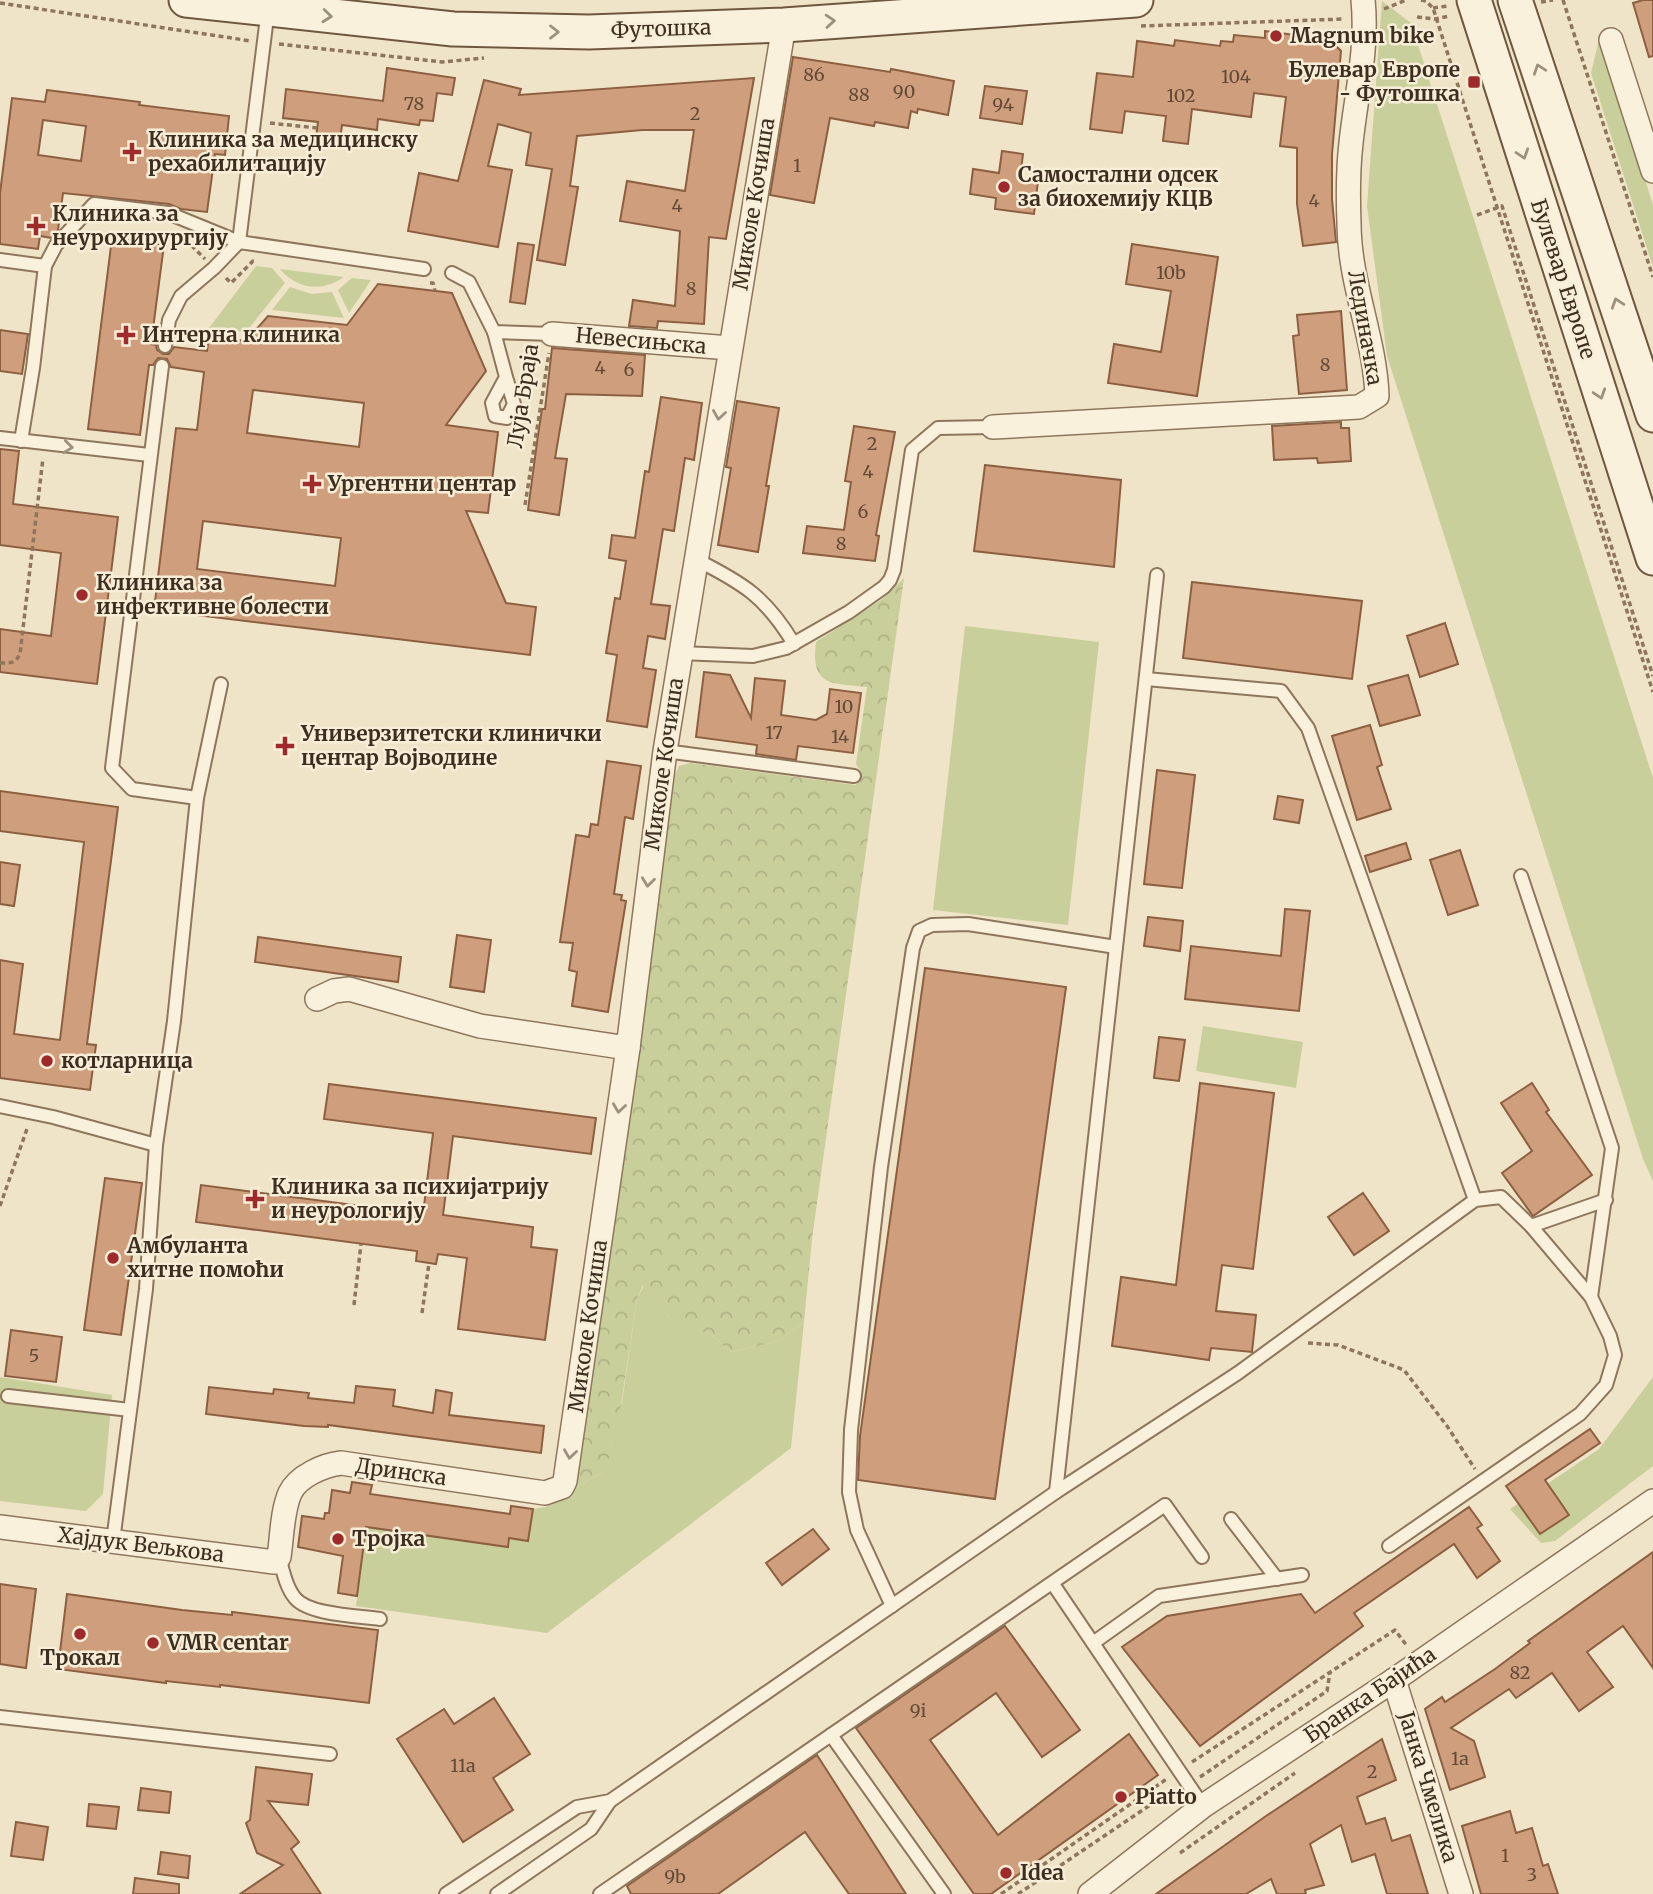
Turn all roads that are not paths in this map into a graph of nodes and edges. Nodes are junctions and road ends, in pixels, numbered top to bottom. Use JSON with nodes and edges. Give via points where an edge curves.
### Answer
{"nodes":[{"id":1,"x":186,"y":0,"type":"edge"},
{"id":2,"x":1136,"y":0,"type":"edge"},
{"id":3,"x":1363,"y":0,"type":"edge"},
{"id":4,"x":1528,"y":1,"type":"edge"},
{"id":5,"x":271,"y":5,"type":"edge"},
{"id":6,"x":1462,"y":8,"type":"edge"},
{"id":7,"x":784,"y":25,"type":"junction"},
{"id":8,"x":1611,"y":40,"type":"dead end"},
{"id":9,"x":1653,"y":171,"type":"edge"},
{"id":10,"x":239,"y":242,"type":"junction"},
{"id":11,"x":0,"y":260,"type":"edge"},
{"id":12,"x":46,"y":266,"type":"junction"},
{"id":13,"x":453,"y":273,"type":"dead end"},
{"id":14,"x":422,"y":275,"type":"road end"},
{"id":15,"x":494,"y":332,"type":"junction"},
{"id":16,"x":552,"y":334,"type":"joint"},
{"id":17,"x":165,"y":346,"type":"dead end"},
{"id":18,"x":730,"y":348,"type":"junction"},
{"id":19,"x":162,"y":366,"type":"dead end"},
{"id":20,"x":506,"y":377,"type":"dead end"},
{"id":21,"x":1653,"y":415,"type":"edge"},
{"id":22,"x":993,"y":427,"type":"joint"},
{"id":23,"x":0,"y":438,"type":"edge"},
{"id":24,"x":21,"y":441,"type":"junction"},
{"id":25,"x":149,"y":455,"type":"junction"},
{"id":26,"x":1653,"y":558,"type":"edge"},
{"id":27,"x":695,"y":559,"type":"junction"},
{"id":28,"x":1157,"y":575,"type":"dead end"},
{"id":29,"x":794,"y":644,"type":"junction"},
{"id":30,"x":680,"y":653,"type":"junction"},
{"id":31,"x":1146,"y":679,"type":"junction"},
{"id":32,"x":221,"y":684,"type":"dead end"},
{"id":33,"x":665,"y":751,"type":"junction"},
{"id":34,"x":854,"y":776,"type":"dead end"},
{"id":35,"x":197,"y":798,"type":"junction"},
{"id":36,"x":1521,"y":876,"type":"dead end"},
{"id":37,"x":1116,"y":947,"type":"junction"},
{"id":38,"x":317,"y":999,"type":"dead end"},
{"id":39,"x":628,"y":1048,"type":"junction"},
{"id":40,"x":0,"y":1106,"type":"edge"},
{"id":41,"x":156,"y":1145,"type":"junction"},
{"id":42,"x":1475,"y":1200,"type":"junction"},
{"id":43,"x":1606,"y":1200,"type":"junction"},
{"id":44,"x":1531,"y":1226,"type":"junction"},
{"id":45,"x":1591,"y":1297,"type":"junction"},
{"id":46,"x":8,"y":1396,"type":"dead end"},
{"id":47,"x":130,"y":1410,"type":"junction"},
{"id":48,"x":1056,"y":1492,"type":"junction"},
{"id":49,"x":545,"y":1493,"type":"joint"},
{"id":50,"x":1653,"y":1502,"type":"edge"},
{"id":51,"x":1231,"y":1519,"type":"dead end"},
{"id":52,"x":0,"y":1527,"type":"edge"},
{"id":53,"x":113,"y":1541,"type":"junction"},
{"id":54,"x":1389,"y":1546,"type":"dead end"},
{"id":55,"x":279,"y":1557,"type":"junction"},
{"id":56,"x":1202,"y":1557,"type":"dead end"},
{"id":57,"x":1302,"y":1575,"type":"dead end"},
{"id":58,"x":1277,"y":1579,"type":"junction"},
{"id":59,"x":1053,"y":1584,"type":"junction"},
{"id":60,"x":892,"y":1606,"type":"junction"},
{"id":61,"x":380,"y":1619,"type":"dead end"},
{"id":62,"x":1093,"y":1643,"type":"junction"},
{"id":63,"x":1394,"y":1680,"type":"junction"},
{"id":64,"x":0,"y":1717,"type":"edge"},
{"id":65,"x":831,"y":1735,"type":"junction"},
{"id":66,"x":330,"y":1754,"type":"dead end"},
{"id":67,"x":610,"y":1801,"type":"junction"},
{"id":68,"x":1203,"y":1806,"type":"junction"},
{"id":69,"x":446,"y":1894,"type":"edge"},
{"id":70,"x":497,"y":1894,"type":"edge"},
{"id":71,"x":600,"y":1894,"type":"edge"},
{"id":72,"x":944,"y":1894,"type":"edge"},
{"id":73,"x":1090,"y":1894,"type":"edge"},
{"id":74,"x":1461,"y":1894,"type":"edge"}],
"edges":[{"from":1,"to":5,"type":"main road","name":"Футошка"},
{"from":7,"to":2,"type":"main road","name":"Футошка","one_way":true},
{"from":3,"to":22,"type":"street","name":"Лединачка","via":[[1362,73],[1351,143],[1349,225],[1377,396],[1359,407]]},
{"from":21,"to":4,"type":"main road","name":"Булевар Европе","one_way":true},
{"from":5,"to":7,"type":"main road","name":"Футошка","one_way":true,"via":[[453,29],[515,32]]},
{"from":5,"to":10,"type":"lane"},
{"from":6,"to":26,"type":"main road","name":"Булевар Европе","one_way":true},
{"from":7,"to":18,"type":"street","name":"Миколе Кочиша"},
{"from":8,"to":9,"type":"street"},
{"from":10,"to":12,"type":"lane","via":[[168,213],[94,204],[56,245]]},
{"from":10,"to":14,"type":"lane"},
{"from":10,"to":17,"type":"lane","via":[[181,296],[169,320]]},
{"from":11,"to":12,"type":"lane"},
{"from":12,"to":24,"type":"lane"},
{"from":13,"to":15,"type":"lane","name":"Луја Браја","via":[[469,282]]},
{"from":15,"to":16,"type":"lane"},
{"from":15,"to":20,"type":"lane","name":"Луја Браја"},
{"from":16,"to":18,"type":"street","name":"Невесињска"},
{"from":18,"to":27,"type":"street","name":"Миколе Кочиша","one_way":true},
{"from":19,"to":25,"type":"lane"},
{"from":22,"to":29,"type":"lane","via":[[938,428],[912,450],[890,580],[849,612]]},
{"from":23,"to":24,"type":"lane"},
{"from":24,"to":25,"type":"lane","one_way":true},
{"from":25,"to":35,"type":"lane","via":[[112,768],[132,789]]},
{"from":27,"to":29,"type":"lane","via":[[753,592],[778,617]]},
{"from":27,"to":30,"type":"street","name":"Миколе Кочиша"},
{"from":28,"to":31,"type":"lane"},
{"from":29,"to":30,"type":"lane","via":[[753,656]]},
{"from":30,"to":33,"type":"street","name":"Миколе Кочиша"},
{"from":31,"to":37,"type":"lane"},
{"from":31,"to":42,"type":"lane","via":[[1281,691],[1308,728]]},
{"from":32,"to":35,"type":"lane"},
{"from":33,"to":34,"type":"lane"},
{"from":33,"to":39,"type":"street","name":"Миколе Кочиша","one_way":true},
{"from":35,"to":41,"type":"lane"},
{"from":36,"to":43,"type":"lane","via":[[1612,1148]]},
{"from":37,"to":48,"type":"lane"},
{"from":37,"to":60,"type":"lane","via":[[968,924],[932,925],[919,931],[913,948],[881,1167],[850,1443],[849,1492],[856,1530]]},
{"from":38,"to":39,"type":"street","via":[[349,989],[480,1027]]},
{"from":39,"to":49,"type":"street","name":"Миколе Кочиша","one_way":true,"via":[[568,1471],[562,1487]]},
{"from":40,"to":41,"type":"lane"},
{"from":41,"to":47,"type":"lane","via":[[146,1289]]},
{"from":42,"to":44,"type":"lane","via":[[1501,1197]]},
{"from":42,"to":48,"type":"lane","via":[[1238,1373]]},
{"from":43,"to":44,"type":"lane"},
{"from":43,"to":45,"type":"lane"},
{"from":44,"to":45,"type":"lane"},
{"from":45,"to":54,"type":"lane","via":[[1615,1355],[1606,1385],[1580,1414]]},
{"from":46,"to":47,"type":"lane"},
{"from":47,"to":53,"type":"lane"},
{"from":48,"to":60,"type":"lane"},
{"from":49,"to":55,"type":"street","name":"Дринска","via":[[341,1463],[328,1465],[299,1482],[289,1495]]},
{"from":50,"to":63,"type":"street","name":"Бранка Бајића"},
{"from":51,"to":58,"type":"lane"},
{"from":52,"to":53,"type":"street","name":"Хајдук Вељкова"},
{"from":53,"to":55,"type":"street","name":"Хајдук Вељкова","via":[[274,1562]]},
{"from":55,"to":61,"type":"lane","via":[[296,1600],[312,1609]]},
{"from":56,"to":59,"type":"lane","via":[[1165,1505]]},
{"from":57,"to":58,"type":"lane"},
{"from":58,"to":62,"type":"lane","via":[[1159,1596]]},
{"from":59,"to":62,"type":"lane"},
{"from":59,"to":65,"type":"lane"},
{"from":60,"to":67,"type":"lane"},
{"from":62,"to":68,"type":"lane"},
{"from":63,"to":68,"type":"street","name":"Бранка Бајића"},
{"from":63,"to":74,"type":"street","name":"Јанка Чмелика"},
{"from":64,"to":66,"type":"lane"},
{"from":65,"to":71,"type":"lane"},
{"from":65,"to":72,"type":"lane"},
{"from":67,"to":69,"type":"lane","via":[[577,1807]]},
{"from":67,"to":70,"type":"lane","via":[[591,1829]]},
{"from":68,"to":73,"type":"street","name":"Бранка Бајића"}]}
